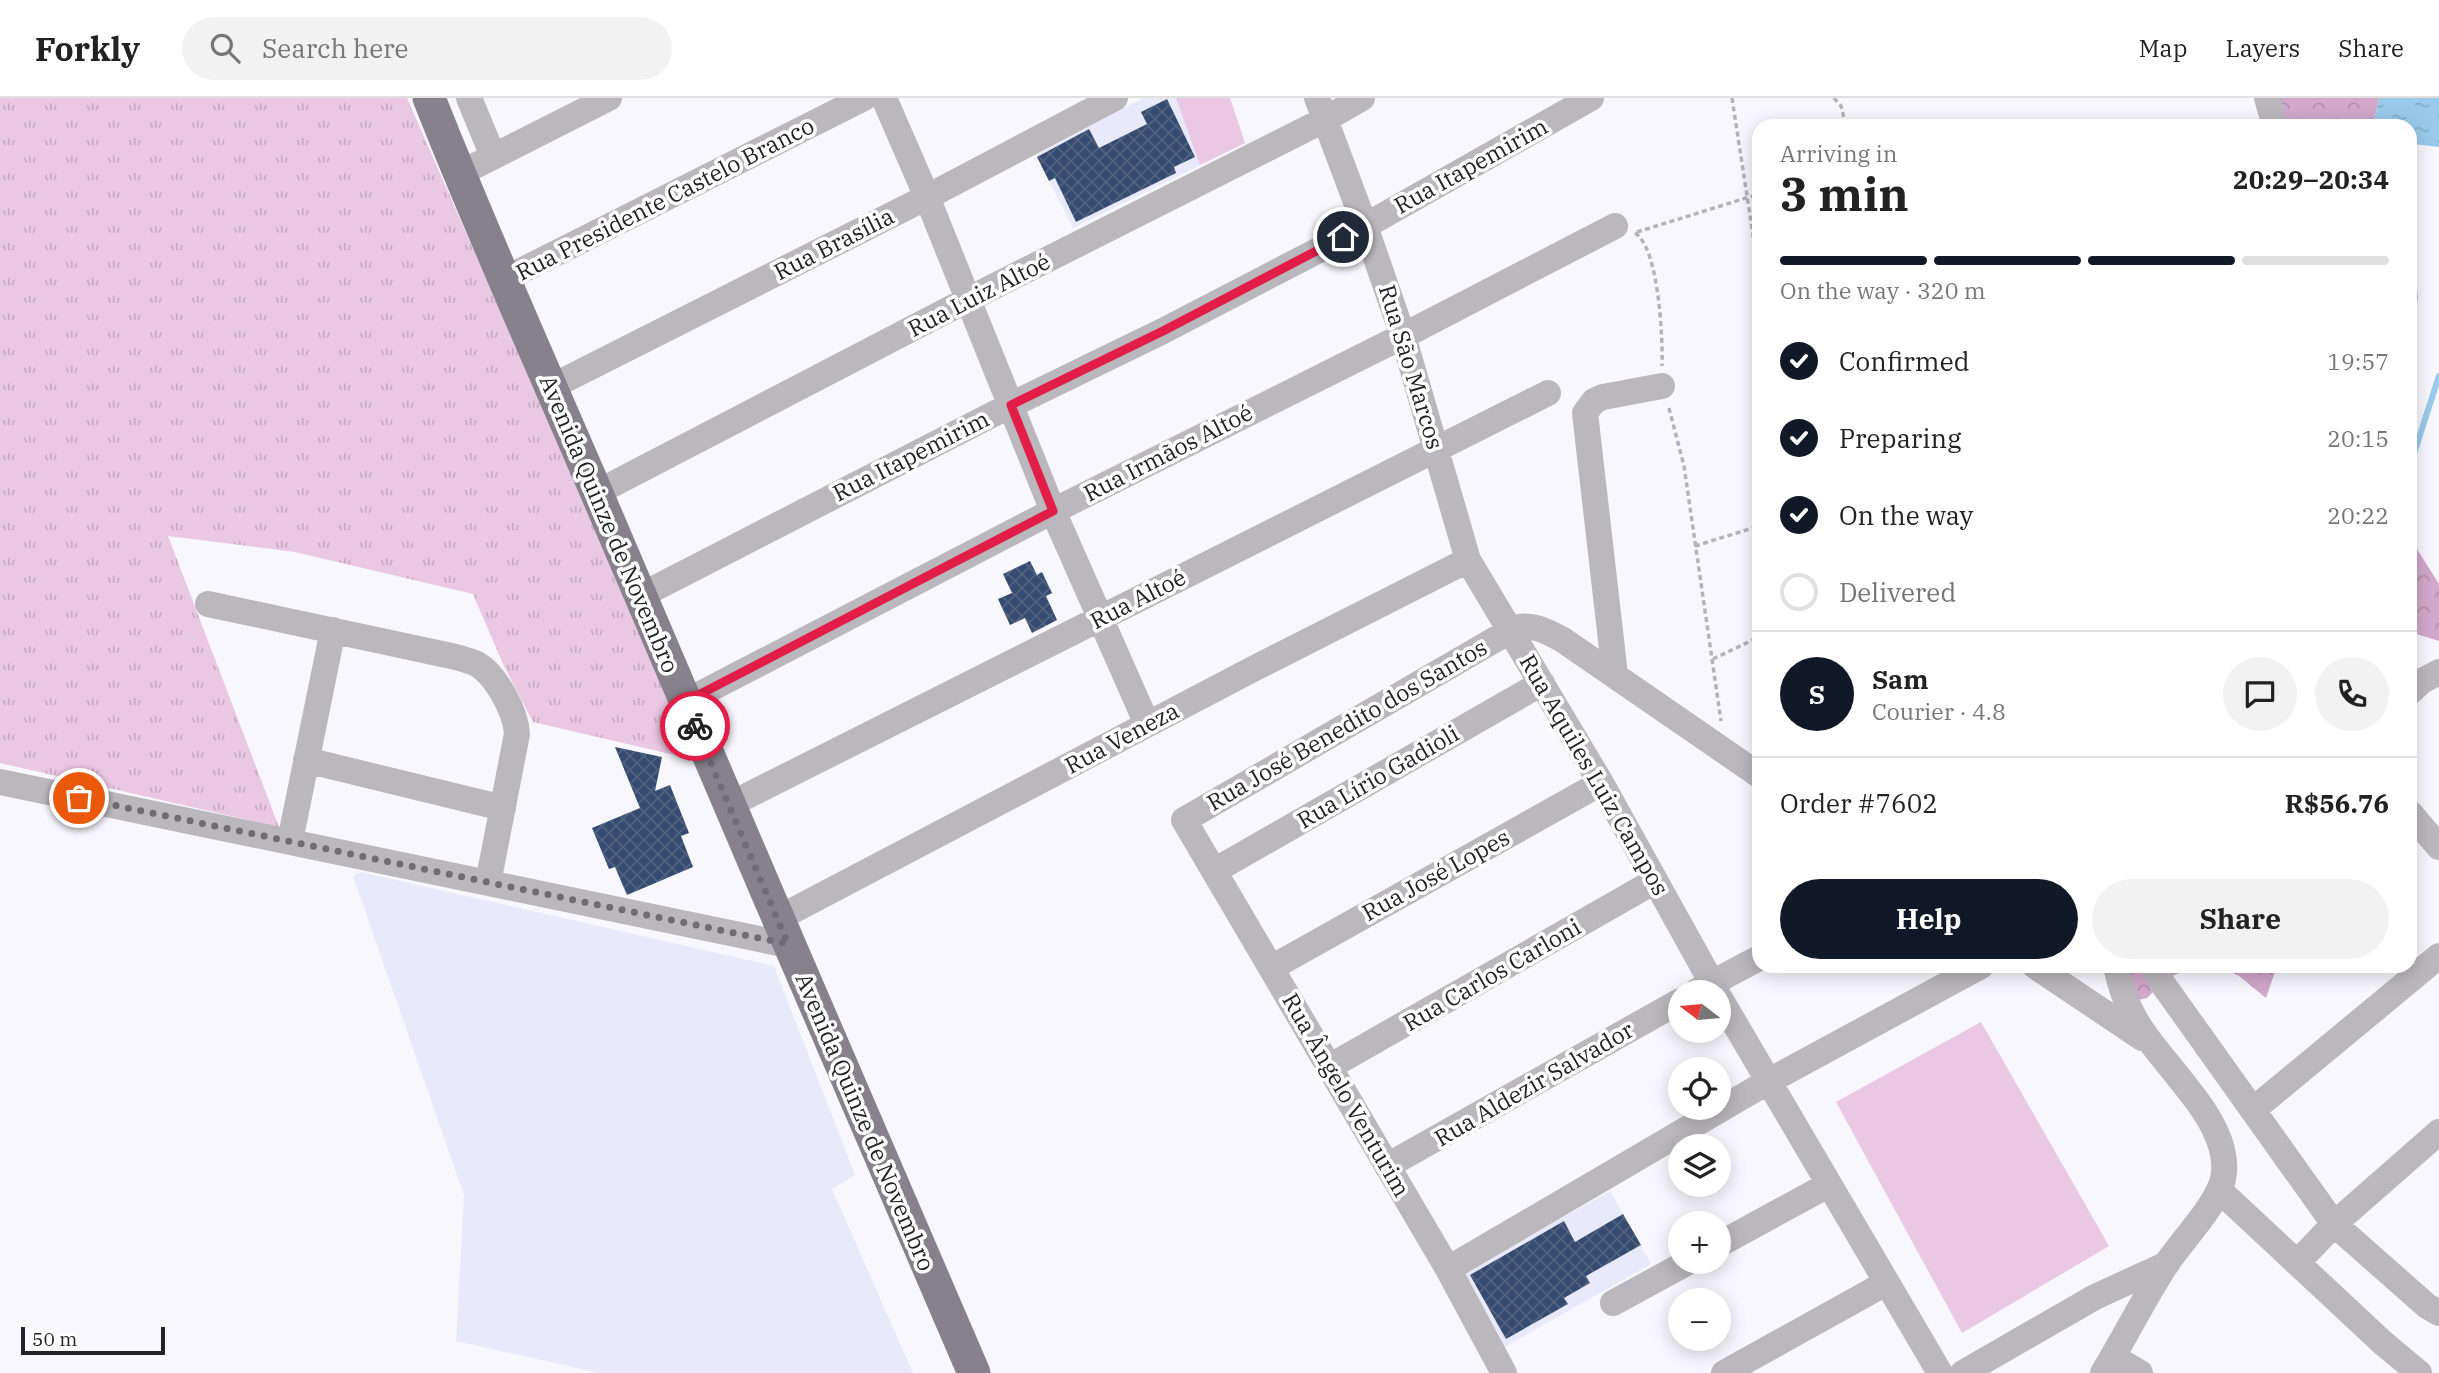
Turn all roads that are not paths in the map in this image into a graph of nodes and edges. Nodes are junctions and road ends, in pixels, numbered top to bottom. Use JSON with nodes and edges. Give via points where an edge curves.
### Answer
{"nodes":[{"id":1,"x":429,"y":98,"type":"edge"},
{"id":2,"x":468,"y":98,"type":"edge"},
{"id":3,"x":609,"y":98,"type":"edge"},
{"id":4,"x":864,"y":98,"type":"edge"},
{"id":5,"x":884,"y":98,"type":"edge"},
{"id":6,"x":1115,"y":98,"type":"edge"},
{"id":7,"x":1362,"y":98,"type":"edge"},
{"id":8,"x":1591,"y":98,"type":"edge"},
{"id":9,"x":2267,"y":98,"type":"edge"},
{"id":10,"x":1321,"y":109,"type":"edge"},
{"id":11,"x":2273,"y":119,"type":"edge"},
{"id":12,"x":493,"y":156,"type":"junction"},
{"id":13,"x":459,"y":174,"type":"junction"},
{"id":14,"x":927,"y":197,"type":"junction"},
{"id":15,"x":1365,"y":226,"type":"junction"},
{"id":16,"x":1625,"y":230,"type":"road end"},
{"id":17,"x":503,"y":280,"type":"junction"},
{"id":18,"x":967,"y":300,"type":"junction"},
{"id":19,"x":1403,"y":336,"type":"junction"},
{"id":20,"x":1662,"y":386,"type":"road end"},
{"id":21,"x":551,"y":387,"type":"junction"},
{"id":22,"x":1548,"y":393,"type":"dead end"},
{"id":23,"x":1011,"y":405,"type":"junction"},
{"id":24,"x":1437,"y":448,"type":"junction"},
{"id":25,"x":596,"y":493,"type":"junction"},
{"id":26,"x":1053,"y":511,"type":"junction"},
{"id":27,"x":1468,"y":560,"type":"junction"},
{"id":28,"x":640,"y":596,"type":"junction"},
{"id":29,"x":208,"y":604,"type":"dead end"},
{"id":30,"x":1101,"y":618,"type":"junction"},
{"id":31,"x":333,"y":630,"type":"junction"},
{"id":32,"x":1510,"y":631,"type":"junction"},
{"id":33,"x":2439,"y":672,"type":"edge"},
{"id":34,"x":1615,"y":675,"type":"junction"},
{"id":35,"x":1542,"y":683,"type":"junction"},
{"id":36,"x":2417,"y":686,"type":"edge"},
{"id":37,"x":685,"y":702,"type":"junction"},
{"id":38,"x":1147,"y":724,"type":"junction"},
{"id":39,"x":306,"y":761,"type":"junction"},
{"id":40,"x":1752,"y":770,"type":"edge"},
{"id":41,"x":0,"y":782,"type":"edge"},
{"id":42,"x":1601,"y":783,"type":"junction"},
{"id":43,"x":729,"y":806,"type":"junction"},
{"id":44,"x":502,"y":808,"type":"junction"},
{"id":45,"x":1184,"y":820,"type":"joint"},
{"id":46,"x":2417,"y":821,"type":"edge"},
{"id":47,"x":290,"y":841,"type":"junction"},
{"id":48,"x":2439,"y":847,"type":"edge"},
{"id":49,"x":1214,"y":871,"type":"junction"},
{"id":50,"x":1655,"y":881,"type":"junction"},
{"id":51,"x":488,"y":883,"type":"junction"},
{"id":52,"x":783,"y":932,"type":"junction"},
{"id":53,"x":2439,"y":956,"type":"edge"},
{"id":54,"x":1752,"y":963,"type":"edge"},
{"id":55,"x":1271,"y":968,"type":"junction"},
{"id":56,"x":1968,"y":973,"type":"edge"},
{"id":57,"x":2045,"y":973,"type":"edge"},
{"id":58,"x":2118,"y":973,"type":"edge"},
{"id":59,"x":2157,"y":973,"type":"edge"},
{"id":60,"x":1704,"y":980,"type":"edge"},
{"id":61,"x":1726,"y":980,"type":"edge"},
{"id":62,"x":1668,"y":1008,"type":"edge"},
{"id":63,"x":1731,"y":1023,"type":"edge"},
{"id":64,"x":2149,"y":1043,"type":"junction"},
{"id":65,"x":1329,"y":1067,"type":"junction"},
{"id":66,"x":1769,"y":1081,"type":"junction"},
{"id":67,"x":2254,"y":1109,"type":"junction"},
{"id":68,"x":2439,"y":1132,"type":"edge"},
{"id":69,"x":1387,"y":1166,"type":"junction"},
{"id":70,"x":1828,"y":1185,"type":"junction"},
{"id":71,"x":2221,"y":1185,"type":"junction"},
{"id":72,"x":2334,"y":1224,"type":"junction"},
{"id":73,"x":1731,"y":1238,"type":"edge"},
{"id":74,"x":2167,"y":1264,"type":"junction"},
{"id":75,"x":2297,"y":1264,"type":"junction"},
{"id":76,"x":1448,"y":1269,"type":"junction"},
{"id":77,"x":1668,"y":1273,"type":"edge"},
{"id":78,"x":1886,"y":1283,"type":"junction"},
{"id":79,"x":1613,"y":1303,"type":"dead end"},
{"id":80,"x":2439,"y":1313,"type":"edge"},
{"id":81,"x":2108,"y":1365,"type":"edge"},
{"id":82,"x":974,"y":1373,"type":"edge"},
{"id":83,"x":1504,"y":1373,"type":"edge"},
{"id":84,"x":1724,"y":1373,"type":"edge"},
{"id":85,"x":1940,"y":1373,"type":"edge"},
{"id":86,"x":1964,"y":1373,"type":"edge"},
{"id":87,"x":2140,"y":1373,"type":"edge"},
{"id":88,"x":2419,"y":1373,"type":"edge"}],
"edges":[{"from":1,"to":13,"type":"main road","name":"Avenida Quinze de Novembro"},
{"from":2,"to":12,"type":"street"},
{"from":3,"to":12,"type":"street"},
{"from":4,"to":17,"type":"street","name":"Rua Presidente Castelo Branco"},
{"from":5,"to":14,"type":"street"},
{"from":6,"to":14,"type":"street","name":"Rua Brasília"},
{"from":7,"to":10,"type":"street","name":"Rua Luiz Altoé"},
{"from":8,"to":15,"type":"street","name":"Rua Itapemirim"},
{"from":9,"to":11,"type":"street"},
{"from":10,"to":15,"type":"street","name":"Rua São Marcos"},
{"from":10,"to":18,"type":"street","name":"Rua Luiz Altoé"},
{"from":12,"to":13,"type":"street"},
{"from":13,"to":17,"type":"main road","name":"Avenida Quinze de Novembro"},
{"from":14,"to":18,"type":"street"},
{"from":14,"to":21,"type":"street","name":"Rua Brasília"},
{"from":15,"to":19,"type":"street","name":"Rua São Marcos"},
{"from":15,"to":23,"type":"street","name":"Rua Itapemirim"},
{"from":16,"to":19,"type":"street","name":"Rua Irmãos Altoé"},
{"from":17,"to":21,"type":"main road","name":"Avenida Quinze de Novembro"},
{"from":18,"to":23,"type":"street"},
{"from":18,"to":25,"type":"street","name":"Rua Luiz Altoé"},
{"from":19,"to":24,"type":"street","name":"Rua São Marcos"},
{"from":19,"to":26,"type":"street","name":"Rua Irmãos Altoé"},
{"from":20,"to":34,"type":"street","via":[[1603,397],[1594,401],[1586,414]]},
{"from":21,"to":25,"type":"main road","name":"Avenida Quinze de Novembro"},
{"from":22,"to":24,"type":"street","name":"Rua Altoé"},
{"from":23,"to":26,"type":"street"},
{"from":23,"to":28,"type":"street","name":"Rua Itapemirim"},
{"from":24,"to":27,"type":"street","name":"Rua São Marcos"},
{"from":24,"to":30,"type":"street","name":"Rua Altoé"},
{"from":25,"to":28,"type":"main road","name":"Avenida Quinze de Novembro"},
{"from":26,"to":30,"type":"street"},
{"from":26,"to":37,"type":"street","name":"Rua Irmãos Altoé"},
{"from":27,"to":32,"type":"street","name":"Rua Aquiles Luiz Campos"},
{"from":27,"to":38,"type":"street","name":"Rua Veneza"},
{"from":28,"to":37,"type":"main road","name":"Avenida Quinze de Novembro"},
{"from":29,"to":31,"type":"street"},
{"from":30,"to":38,"type":"street"},
{"from":30,"to":43,"type":"street","name":"Rua Altoé"},
{"from":31,"to":39,"type":"street"},
{"from":31,"to":44,"type":"street","via":[[456,657],[475,663],[489,675],[508,702],[516,724]]},
{"from":32,"to":34,"type":"street","via":[[1525,626],[1546,631]]},
{"from":32,"to":35,"type":"street","name":"Rua Aquiles Luiz Campos"},
{"from":32,"to":45,"type":"street","name":"Rua José Benedito dos Santos"},
{"from":33,"to":36,"type":"street"},
{"from":34,"to":40,"type":"street"},
{"from":35,"to":42,"type":"street","name":"Rua Aquiles Luiz Campos"},
{"from":35,"to":49,"type":"street","name":"Rua Lírio Gadioli"},
{"from":37,"to":43,"type":"main road","name":"Avenida Quinze de Novembro"},
{"from":38,"to":52,"type":"street","name":"Rua Veneza"},
{"from":39,"to":44,"type":"street"},
{"from":39,"to":47,"type":"street"},
{"from":41,"to":47,"type":"street"},
{"from":42,"to":50,"type":"street","name":"Rua Aquiles Luiz Campos"},
{"from":42,"to":55,"type":"street","name":"Rua José Lopes"},
{"from":43,"to":52,"type":"main road","name":"Avenida Quinze de Novembro"},
{"from":44,"to":51,"type":"street"},
{"from":45,"to":49,"type":"street","name":"Rua Ângelo Venturim"},
{"from":46,"to":48,"type":"street"},
{"from":47,"to":51,"type":"street"},
{"from":49,"to":55,"type":"street","name":"Rua Ângelo Venturim"},
{"from":50,"to":60,"type":"street","name":"Rua Aquiles Luiz Campos"},
{"from":50,"to":65,"type":"street","name":"Rua Carlos Carloni"},
{"from":51,"to":52,"type":"street"},
{"from":52,"to":82,"type":"main road","name":"Avenida Quinze de Novembro"},
{"from":53,"to":67,"type":"street"},
{"from":54,"to":61,"type":"street"},
{"from":55,"to":65,"type":"street","name":"Rua Ângelo Venturim"},
{"from":56,"to":66,"type":"street"},
{"from":57,"to":64,"type":"street"},
{"from":58,"to":64,"type":"street","via":[[2128,1008]]},
{"from":59,"to":67,"type":"street"},
{"from":62,"to":69,"type":"street","name":"Rua Aldezir Salvador"},
{"from":63,"to":66,"type":"street","name":"Rua Aquiles Luiz Campos"},
{"from":64,"to":71,"type":"street","via":[[2210,1121],[2224,1165]]},
{"from":65,"to":69,"type":"street","name":"Rua Ângelo Venturim"},
{"from":66,"to":70,"type":"street","name":"Rua Aquiles Luiz Campos"},
{"from":66,"to":76,"type":"street"},
{"from":67,"to":72,"type":"street"},
{"from":68,"to":72,"type":"street"},
{"from":69,"to":76,"type":"street","name":"Rua Ângelo Venturim"},
{"from":70,"to":73,"type":"street"},
{"from":70,"to":78,"type":"street","name":"Rua Aquiles Luiz Campos"},
{"from":71,"to":74,"type":"street"},
{"from":71,"to":75,"type":"street"},
{"from":72,"to":75,"type":"street"},
{"from":72,"to":80,"type":"street"},
{"from":74,"to":81,"type":"street"},
{"from":74,"to":86,"type":"street","via":[[2095,1297]]},
{"from":75,"to":88,"type":"street"},
{"from":76,"to":83,"type":"street","name":"Rua Ângelo Venturim"},
{"from":77,"to":79,"type":"street"},
{"from":78,"to":84,"type":"street"},
{"from":78,"to":85,"type":"street","name":"Rua Aquiles Luiz Campos"},
{"from":81,"to":87,"type":"street"}]}
